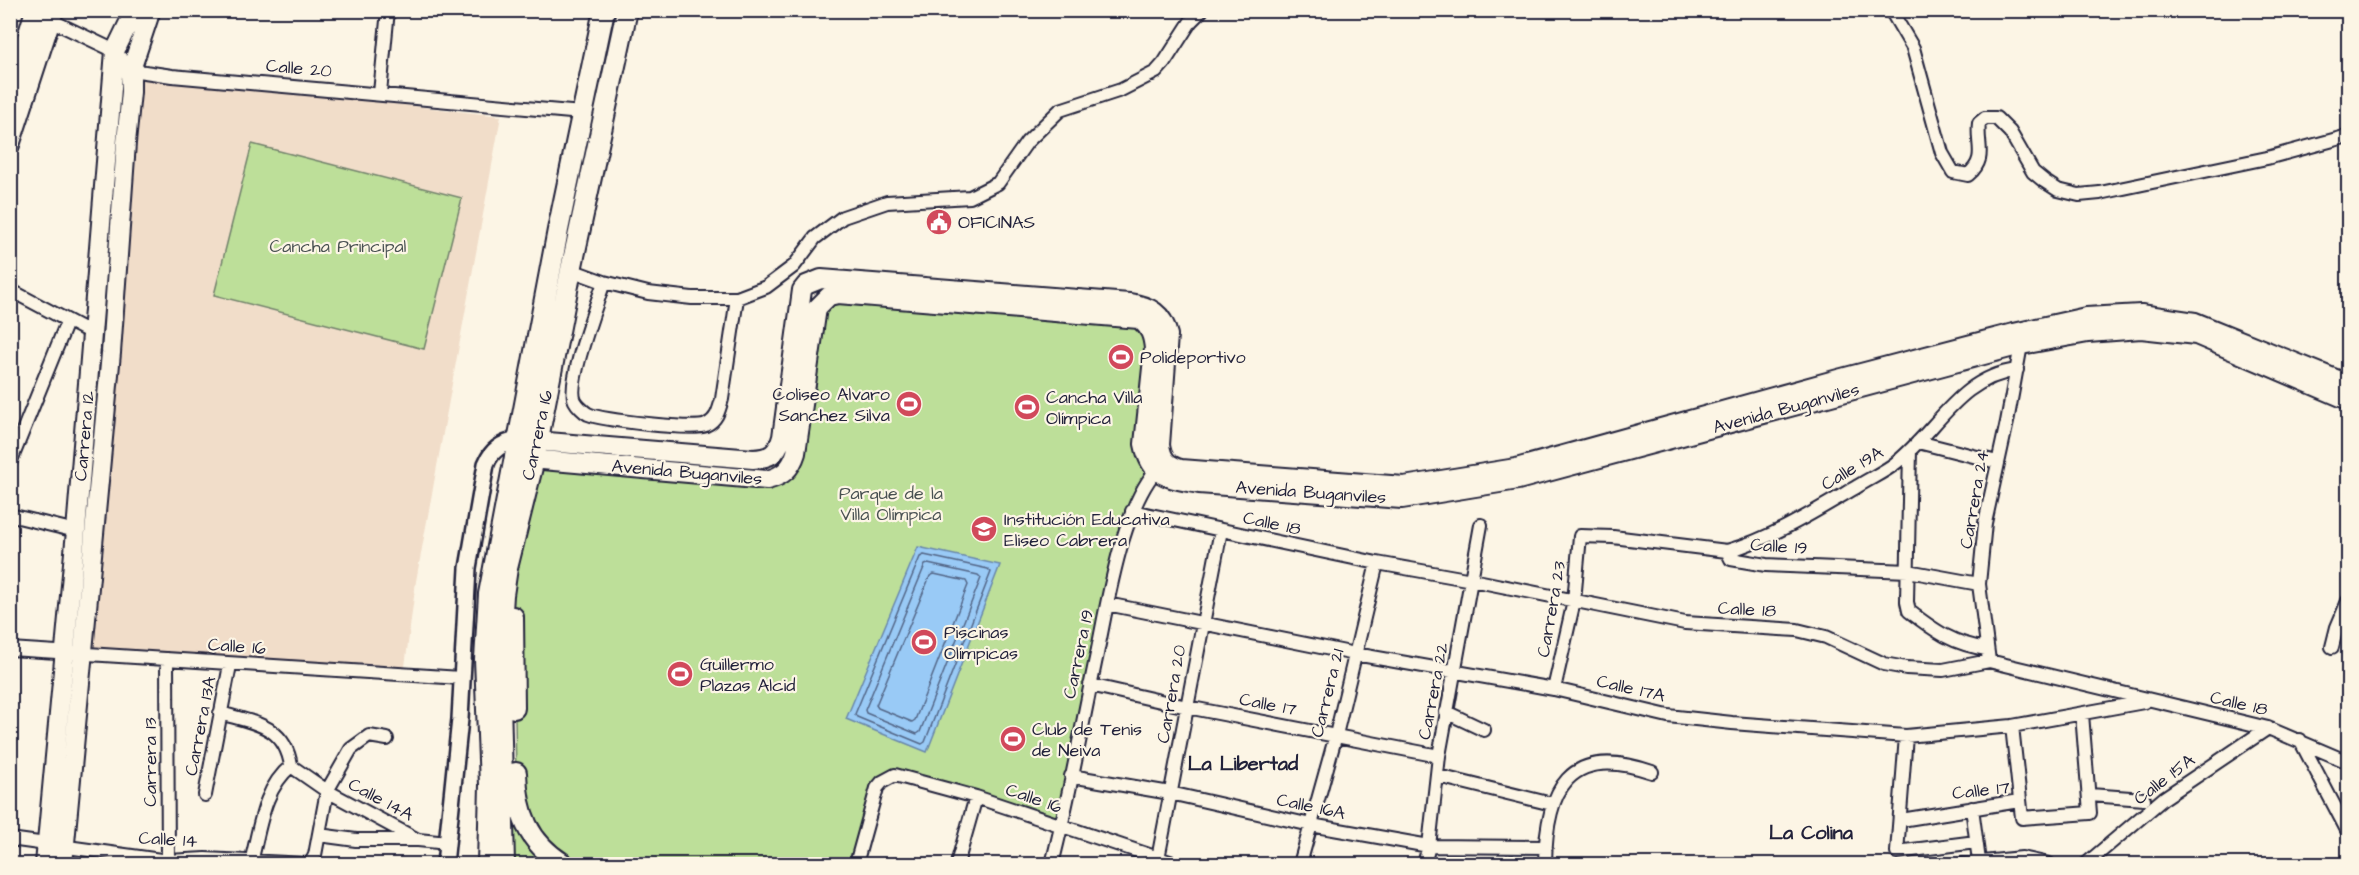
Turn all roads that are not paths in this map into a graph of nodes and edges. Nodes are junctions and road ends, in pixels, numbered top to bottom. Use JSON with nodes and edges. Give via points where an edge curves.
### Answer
{"nodes":[{"id":1,"x":135,"y":10,"type":"edge"},
{"id":2,"x":151,"y":10,"type":"edge"},
{"id":3,"x":388,"y":10,"type":"edge"},
{"id":4,"x":604,"y":10,"type":"edge"},
{"id":5,"x":627,"y":10,"type":"edge"},
{"id":6,"x":1202,"y":10,"type":"edge"},
{"id":7,"x":1888,"y":10,"type":"edge"},
{"id":8,"x":41,"y":13,"type":"edge"},
{"id":9,"x":115,"y":51,"type":"junction"},
{"id":10,"x":131,"y":70,"type":"junction"},
{"id":11,"x":10,"y":93,"type":"edge"},
{"id":12,"x":380,"y":93,"type":"junction"},
{"id":13,"x":16,"y":110,"type":"edge"},
{"id":14,"x":582,"y":113,"type":"junction"},
{"id":15,"x":2349,"y":136,"type":"edge"},
{"id":16,"x":10,"y":145,"type":"edge"},
{"id":17,"x":571,"y":270,"type":"junction"},
{"id":18,"x":604,"y":282,"type":"junction"},
{"id":19,"x":10,"y":290,"type":"edge"},
{"id":20,"x":737,"y":298,"type":"junction"},
{"id":21,"x":67,"y":322,"type":"junction"},
{"id":22,"x":93,"y":334,"type":"junction"},
{"id":23,"x":2021,"y":345,"type":"junction"},
{"id":24,"x":2017,"y":370,"type":"junction"},
{"id":25,"x":2349,"y":384,"type":"edge"},
{"id":26,"x":2349,"y":400,"type":"edge"},
{"id":27,"x":1914,"y":446,"type":"junction"},
{"id":28,"x":526,"y":449,"type":"junction"},
{"id":29,"x":1997,"y":462,"type":"junction"},
{"id":30,"x":10,"y":463,"type":"edge"},
{"id":31,"x":1160,"y":466,"type":"junction"},
{"id":32,"x":1132,"y":511,"type":"junction"},
{"id":33,"x":10,"y":515,"type":"edge"},
{"id":34,"x":1481,"y":525,"type":"dead end"},
{"id":35,"x":1221,"y":530,"type":"junction"},
{"id":36,"x":76,"y":531,"type":"junction"},
{"id":37,"x":1580,"y":536,"type":"joint"},
{"id":38,"x":1727,"y":551,"type":"junction"},
{"id":39,"x":1377,"y":563,"type":"junction"},
{"id":40,"x":507,"y":568,"type":"junction"},
{"id":41,"x":1908,"y":571,"type":"junction"},
{"id":42,"x":1472,"y":579,"type":"junction"},
{"id":43,"x":1979,"y":584,"type":"junction"},
{"id":44,"x":1574,"y":601,"type":"junction"},
{"id":45,"x":2349,"y":601,"type":"edge"},
{"id":46,"x":1107,"y":604,"type":"junction"},
{"id":47,"x":1203,"y":622,"type":"junction"},
{"id":48,"x":2332,"y":647,"type":"dead end"},
{"id":49,"x":10,"y":649,"type":"edge"},
{"id":50,"x":74,"y":654,"type":"junction"},
{"id":51,"x":1355,"y":654,"type":"junction"},
{"id":52,"x":1988,"y":655,"type":"junction"},
{"id":53,"x":167,"y":659,"type":"junction"},
{"id":54,"x":231,"y":665,"type":"junction"},
{"id":55,"x":1454,"y":673,"type":"junction"},
{"id":56,"x":461,"y":678,"type":"junction"},
{"id":57,"x":1090,"y":685,"type":"junction"},
{"id":58,"x":1554,"y":689,"type":"junction"},
{"id":59,"x":2151,"y":701,"type":"junction"},
{"id":60,"x":1187,"y":707,"type":"junction"},
{"id":61,"x":1446,"y":712,"type":"junction"},
{"id":62,"x":220,"y":713,"type":"junction"},
{"id":63,"x":2082,"y":714,"type":"junction"},
{"id":64,"x":2012,"y":726,"type":"junction"},
{"id":65,"x":2268,"y":728,"type":"junction"},
{"id":66,"x":1484,"y":730,"type":"dead end"},
{"id":67,"x":1336,"y":735,"type":"junction"},
{"id":68,"x":1906,"y":736,"type":"junction"},
{"id":69,"x":387,"y":739,"type":"dead end"},
{"id":70,"x":2300,"y":740,"type":"junction"},
{"id":71,"x":1439,"y":756,"type":"junction"},
{"id":72,"x":2349,"y":762,"type":"edge"},
{"id":73,"x":291,"y":766,"type":"junction"},
{"id":74,"x":1652,"y":772,"type":"dead end"},
{"id":75,"x":1071,"y":776,"type":"junction"},
{"id":76,"x":1438,"y":776,"type":"junction"},
{"id":77,"x":496,"y":785,"type":"junction"},
{"id":78,"x":327,"y":791,"type":"junction"},
{"id":79,"x":1170,"y":793,"type":"junction"},
{"id":80,"x":204,"y":795,"type":"dead end"},
{"id":81,"x":2090,"y":795,"type":"junction"},
{"id":82,"x":976,"y":797,"type":"junction"},
{"id":83,"x":2144,"y":799,"type":"dead end"},
{"id":84,"x":2019,"y":801,"type":"junction"},
{"id":85,"x":1552,"y":804,"type":"junction"},
{"id":86,"x":1972,"y":808,"type":"junction"},
{"id":87,"x":1901,"y":820,"type":"junction"},
{"id":88,"x":1311,"y":825,"type":"junction"},
{"id":89,"x":1062,"y":827,"type":"junction"},
{"id":90,"x":2349,"y":832,"type":"edge"},
{"id":91,"x":319,"y":835,"type":"junction"},
{"id":92,"x":10,"y":839,"type":"edge"},
{"id":93,"x":418,"y":840,"type":"junction"},
{"id":94,"x":1976,"y":842,"type":"junction"},
{"id":95,"x":448,"y":843,"type":"junction"},
{"id":96,"x":1429,"y":846,"type":"junction"},
{"id":97,"x":1546,"y":847,"type":"junction"},
{"id":98,"x":59,"y":852,"type":"edge"},
{"id":99,"x":2022,"y":858,"type":"junction"},
{"id":100,"x":1158,"y":861,"type":"edge"},
{"id":101,"x":1979,"y":861,"type":"junction"},
{"id":102,"x":168,"y":862,"type":"edge"},
{"id":103,"x":251,"y":862,"type":"junction"},
{"id":104,"x":45,"y":864,"type":"edge"},
{"id":105,"x":445,"y":864,"type":"edge"},
{"id":106,"x":488,"y":864,"type":"edge"},
{"id":107,"x":504,"y":864,"type":"edge"},
{"id":108,"x":563,"y":864,"type":"edge"},
{"id":109,"x":856,"y":864,"type":"edge"},
{"id":110,"x":957,"y":864,"type":"edge"},
{"id":111,"x":1052,"y":864,"type":"edge"},
{"id":112,"x":1176,"y":864,"type":"edge"},
{"id":113,"x":1300,"y":864,"type":"edge"},
{"id":114,"x":1424,"y":864,"type":"edge"},
{"id":115,"x":1545,"y":864,"type":"edge"},
{"id":116,"x":1964,"y":864,"type":"edge"},
{"id":117,"x":2010,"y":864,"type":"edge"},
{"id":118,"x":2049,"y":864,"type":"edge"},
{"id":119,"x":2086,"y":864,"type":"edge"}],
"edges":[{"from":1,"to":9,"type":"main road","name":"Carrera 12"},
{"from":2,"to":10,"type":"main road","name":"Carrera 12"},
{"from":3,"to":12,"type":"street"},
{"from":4,"to":14,"type":"main road","name":"Carrera 16"},
{"from":5,"to":17,"type":"main road","name":"Carrera 16"},
{"from":6,"to":20,"type":"street","via":[[1156,72],[1121,90],[1060,110],[1027,142],[998,183],[970,197],[887,202],[843,217],[815,238],[794,266],[766,287]]},
{"from":7,"to":15,"type":"street","via":[[1913,48],[1942,153],[1953,172],[1968,175],[1978,167],[1981,149],[1977,134],[1985,117],[1996,118],[2010,132],[2033,172],[2058,190],[2079,195],[2267,158]]},
{"from":8,"to":9,"type":"street"},
{"from":8,"to":11,"type":"main road"},
{"from":8,"to":13,"type":"main road"},
{"from":9,"to":10,"type":"street"},
{"from":9,"to":22,"type":"main road","name":"Carrera 12"},
{"from":10,"to":12,"type":"street","name":"Calle 20"},
{"from":10,"to":50,"type":"main road","name":"Carrera 12","via":[[111,353]]},
{"from":12,"to":14,"type":"street","name":"Calle 20"},
{"from":13,"to":16,"type":"main road"},
{"from":14,"to":28,"type":"main road","name":"Carrera 16"},
{"from":17,"to":18,"type":"street"},
{"from":17,"to":28,"type":"main road","name":"Carrera 16"},
{"from":18,"to":20,"type":"street","via":[[692,298]]},
{"from":18,"to":20,"type":"street","via":[[573,379],[575,400],[586,413],[616,420],[686,427],[705,426],[717,416]]},
{"from":19,"to":21,"type":"street"},
{"from":21,"to":22,"type":"street"},
{"from":21,"to":30,"type":"street"},
{"from":22,"to":36,"type":"main road","name":"Carrera 12"},
{"from":23,"to":24,"type":"street","name":"Carrera 24"},
{"from":23,"to":26,"type":"main road","name":"Avenida Buganviles","via":[[2088,333],[2141,329],[2196,335]]},
{"from":23,"to":31,"type":"main road","name":"Avenida Buganviles","via":[[1518,480],[1402,499],[1199,484],[1172,479]]},
{"from":24,"to":27,"type":"street","name":"Calle 19A","via":[[1999,372],[1976,384]]},
{"from":24,"to":29,"type":"street","name":"Carrera 24"},
{"from":25,"to":31,"type":"main road","name":"Avenida Buganviles","via":[[2195,322],[2141,314],[2086,317],[1838,379],[1516,468],[1404,486]]},
{"from":27,"to":29,"type":"street"},
{"from":27,"to":38,"type":"street","name":"Calle 19A","via":[[1895,464],[1829,503],[1747,546]]},
{"from":27,"to":41,"type":"street"},
{"from":28,"to":31,"type":"main road","name":"Avenida Buganviles","via":[[767,480],[779,477],[788,471],[796,453],[818,308],[829,296],[838,294],[1139,319],[1154,337],[1144,444],[1147,456]]},
{"from":28,"to":40,"type":"main road","name":"Carrera 16"},
{"from":28,"to":56,"type":"street","via":[[501,444],[486,464],[468,568]]},
{"from":28,"to":77,"type":"main road","name":"Carrera 16","via":[[494,563],[487,622],[485,659]]},
{"from":29,"to":43,"type":"street","name":"Carrera 24","via":[[1984,524]]},
{"from":31,"to":32,"type":"street","name":"Carrera 19"},
{"from":32,"to":35,"type":"street","name":"Calle 18"},
{"from":32,"to":46,"type":"street","name":"Carrera 19"},
{"from":33,"to":36,"type":"street"},
{"from":34,"to":42,"type":"street","name":"Carrera 22"},
{"from":35,"to":39,"type":"street","name":"Calle 18"},
{"from":35,"to":47,"type":"street","name":"Carrera 20"},
{"from":36,"to":50,"type":"main road","name":"Carrera 12"},
{"from":37,"to":38,"type":"street","name":"Calle 19"},
{"from":37,"to":44,"type":"street","name":"Carrera 23"},
{"from":38,"to":41,"type":"street","name":"Calle 19","via":[[1731,559],[1766,565]]},
{"from":39,"to":42,"type":"street","name":"Calle 18"},
{"from":39,"to":51,"type":"street","name":"Carrera 21"},
{"from":40,"to":77,"type":"main road","name":"Carrera 16","via":[[499,658]]},
{"from":40,"to":108,"type":"main road","via":[[513,595],[517,802],[532,836]]},
{"from":41,"to":43,"type":"street","name":"Calle 19"},
{"from":41,"to":52,"type":"street","via":[[1909,611],[1947,639]]},
{"from":42,"to":44,"type":"street","name":"Calle 18"},
{"from":42,"to":55,"type":"street","name":"Carrera 22"},
{"from":43,"to":52,"type":"street","name":"Carrera 24"},
{"from":44,"to":52,"type":"street","name":"Calle 18","via":[[1685,623],[1797,630],[1826,637],[1884,664],[1906,668],[1943,670]]},
{"from":44,"to":58,"type":"street","name":"Carrera 23"},
{"from":45,"to":48,"type":"street"},
{"from":46,"to":47,"type":"street","name":"Calle 17A"},
{"from":46,"to":57,"type":"street","name":"Carrera 19"},
{"from":47,"to":51,"type":"street","name":"Calle 17A"},
{"from":47,"to":60,"type":"street","name":"Carrera 20"},
{"from":49,"to":50,"type":"street","name":"Calle 16"},
{"from":50,"to":53,"type":"street","name":"Calle 16"},
{"from":50,"to":98,"type":"main road","name":"Carrera 12"},
{"from":51,"to":55,"type":"street","name":"Calle 17A"},
{"from":51,"to":67,"type":"street","name":"Carrera 21"},
{"from":52,"to":59,"type":"street","name":"Calle 18"},
{"from":53,"to":54,"type":"street","name":"Calle 16"},
{"from":53,"to":102,"type":"street","name":"Carrera 13"},
{"from":54,"to":56,"type":"street","name":"Calle 16"},
{"from":54,"to":62,"type":"street","name":"Carrera 13A"},
{"from":55,"to":58,"type":"street","name":"Calle 17A"},
{"from":55,"to":61,"type":"street","name":"Carrera 22"},
{"from":56,"to":95,"type":"street"},
{"from":57,"to":60,"type":"street","name":"Calle 17"},
{"from":57,"to":75,"type":"street","name":"Carrera 19"},
{"from":58,"to":68,"type":"street","name":"Calle 17A","via":[[1668,716]]},
{"from":59,"to":63,"type":"street","name":"Calle 17A"},
{"from":59,"to":65,"type":"street","name":"Calle 18"},
{"from":60,"to":67,"type":"street","name":"Calle 17"},
{"from":60,"to":79,"type":"street","name":"Carrera 20"},
{"from":61,"to":66,"type":"street"},
{"from":61,"to":71,"type":"street","name":"Carrera 22"},
{"from":62,"to":73,"type":"street","via":[[268,727],[289,751]]},
{"from":62,"to":80,"type":"street","name":"Carrera 13A"},
{"from":63,"to":64,"type":"street","name":"Calle 17A"},
{"from":63,"to":81,"type":"street"},
{"from":64,"to":68,"type":"street","name":"Calle 17A"},
{"from":64,"to":84,"type":"street"},
{"from":65,"to":70,"type":"street","name":"Calle 18"},
{"from":65,"to":119,"type":"street","name":"Calle 15A","via":[[2164,798]]},
{"from":67,"to":71,"type":"street","name":"Calle 17"},
{"from":67,"to":88,"type":"street","name":"Carrera 21"},
{"from":68,"to":87,"type":"street"},
{"from":69,"to":78,"type":"street","via":[[369,736],[351,749]]},
{"from":70,"to":72,"type":"street","name":"Calle 18"},
{"from":70,"to":90,"type":"street"},
{"from":71,"to":76,"type":"street","name":"Carrera 22"},
{"from":73,"to":78,"type":"street","name":"Calle 14A"},
{"from":73,"to":103,"type":"street","via":[[269,793]]},
{"from":74,"to":85,"type":"street","via":[[1616,764],[1592,766],[1567,779]]},
{"from":75,"to":79,"type":"street","name":"Calle 16A"},
{"from":75,"to":89,"type":"street","name":"Carrera 19"},
{"from":76,"to":85,"type":"street"},
{"from":76,"to":96,"type":"street","name":"Carrera 22"},
{"from":77,"to":106,"type":"main road","name":"Carrera 16"},
{"from":77,"to":107,"type":"main road","name":"Carrera 16"},
{"from":78,"to":91,"type":"street"},
{"from":78,"to":93,"type":"street","name":"Calle 14A"},
{"from":79,"to":88,"type":"street","name":"Calle 16A"},
{"from":79,"to":100,"type":"street","name":"Carrera 20"},
{"from":81,"to":83,"type":"street"},
{"from":81,"to":84,"type":"street","name":"Calle 17","via":[[2090,813],[2022,818]]},
{"from":82,"to":89,"type":"street","name":"Calle 16"},
{"from":82,"to":109,"type":"street","name":"Calle 16","via":[[895,775],[882,782]]},
{"from":82,"to":110,"type":"street"},
{"from":84,"to":86,"type":"street","name":"Calle 17"},
{"from":85,"to":97,"type":"street"},
{"from":86,"to":87,"type":"street","name":"Calle 17"},
{"from":86,"to":94,"type":"street"},
{"from":87,"to":94,"type":"street","via":[[1897,852]]},
{"from":88,"to":96,"type":"street","name":"Calle 16A"},
{"from":88,"to":113,"type":"street","name":"Carrera 21"},
{"from":89,"to":100,"type":"street","name":"Calle 16"},
{"from":89,"to":111,"type":"street","name":"Carrera 19"},
{"from":91,"to":93,"type":"street","via":[[356,840]]},
{"from":91,"to":103,"type":"street","name":"Calle 14","via":[[315,855],[307,864]]},
{"from":92,"to":98,"type":"street","name":"Calle 14"},
{"from":93,"to":95,"type":"street"},
{"from":94,"to":101,"type":"street"},
{"from":95,"to":105,"type":"street"},
{"from":96,"to":97,"type":"street","name":"Calle 16A"},
{"from":96,"to":114,"type":"street","name":"Carrera 22"},
{"from":97,"to":115,"type":"street"},
{"from":98,"to":102,"type":"street","name":"Calle 14"},
{"from":98,"to":104,"type":"main road","name":"Carrera 12"},
{"from":99,"to":101,"type":"street"},
{"from":99,"to":117,"type":"street"},
{"from":99,"to":118,"type":"street"},
{"from":100,"to":112,"type":"street","name":"Calle 16"},
{"from":101,"to":116,"type":"street"},
{"from":102,"to":103,"type":"street","name":"Calle 14"}]}
